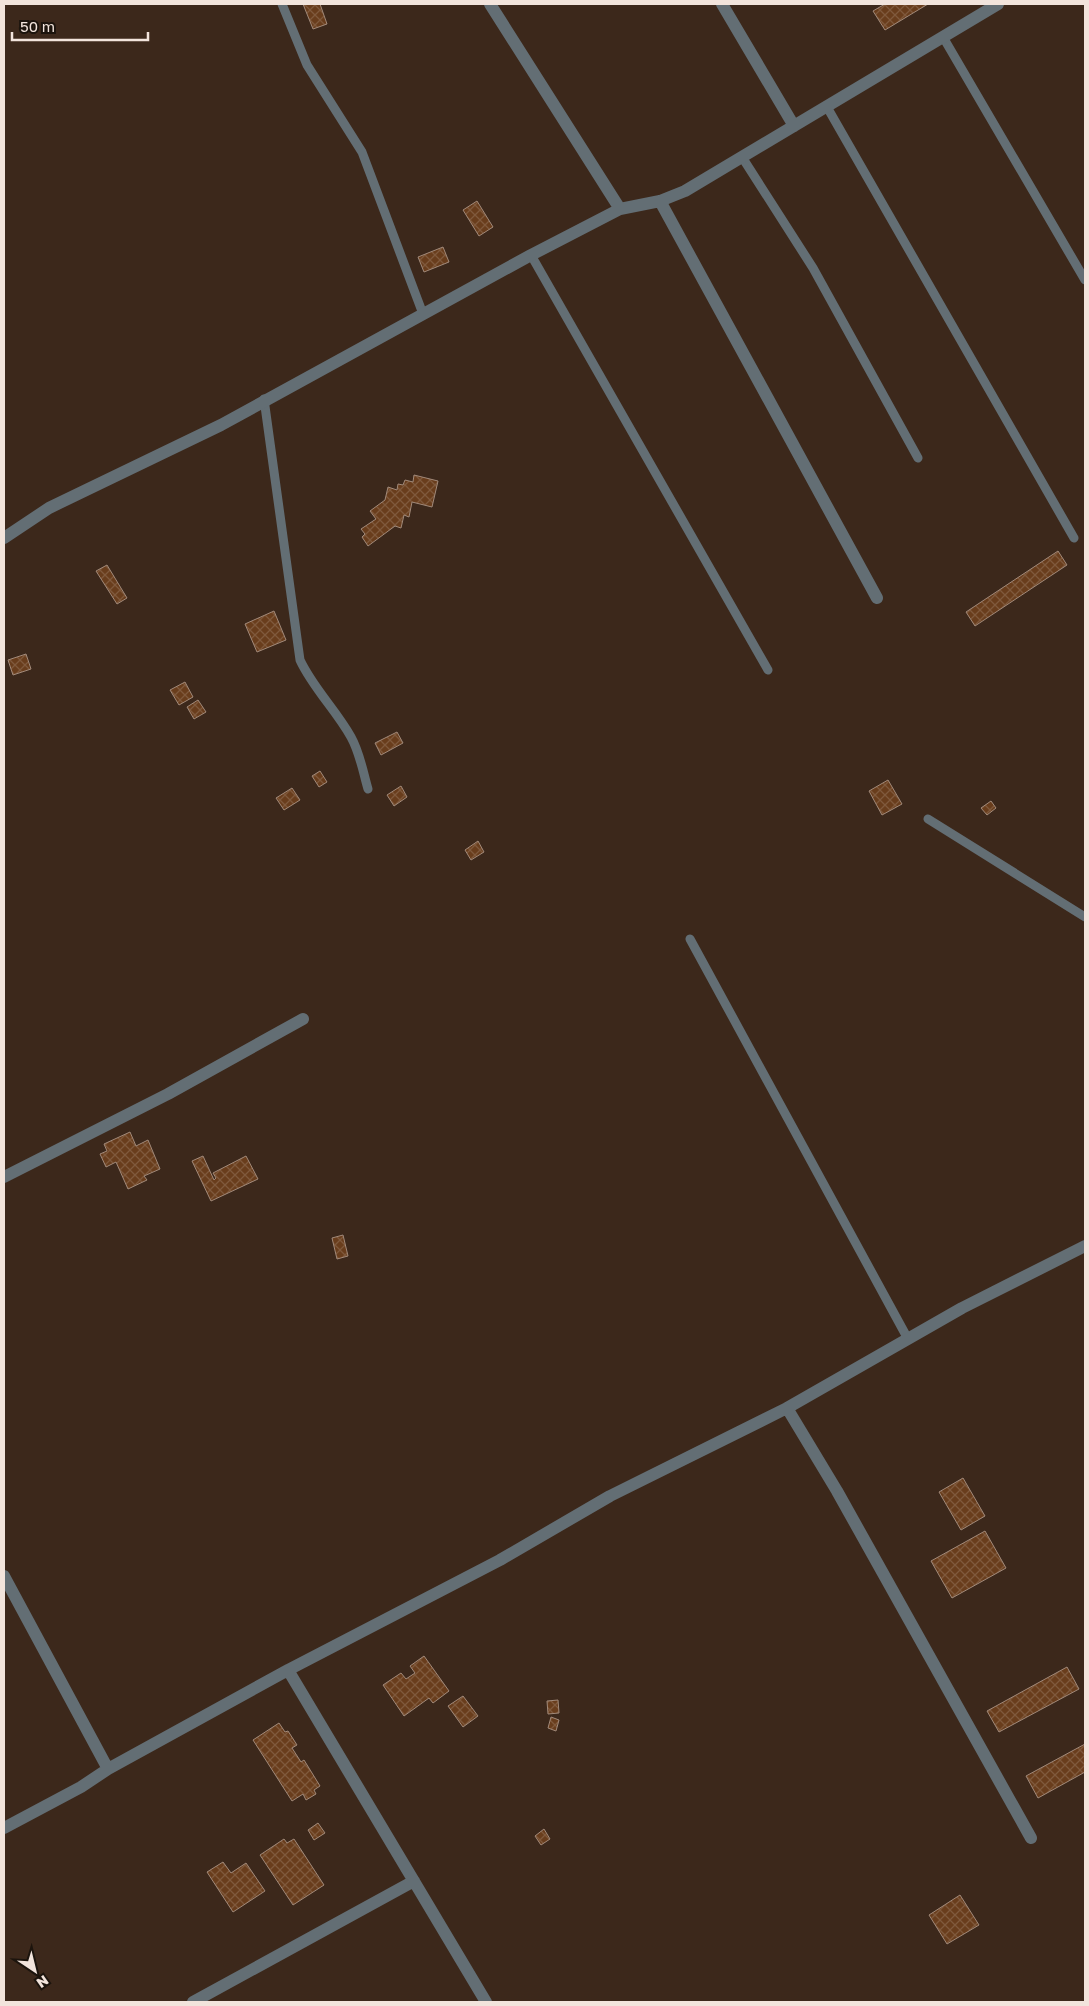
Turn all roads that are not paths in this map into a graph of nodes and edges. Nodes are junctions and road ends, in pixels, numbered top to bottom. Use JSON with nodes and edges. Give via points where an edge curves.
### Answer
{"nodes":[{"id":1,"x":282,"y":4,"type":"edge"},
{"id":2,"x":490,"y":4,"type":"edge"},
{"id":3,"x":722,"y":4,"type":"edge"},
{"id":4,"x":998,"y":4,"type":"edge"},
{"id":5,"x":943,"y":37,"type":"junction"},
{"id":6,"x":827,"y":107,"type":"junction"},
{"id":7,"x":794,"y":126,"type":"junction"},
{"id":8,"x":742,"y":157,"type":"junction"},
{"id":9,"x":660,"y":201,"type":"junction"},
{"id":10,"x":620,"y":209,"type":"junction"},
{"id":11,"x":531,"y":255,"type":"junction"},
{"id":12,"x":1085,"y":280,"type":"edge"},
{"id":13,"x":423,"y":314,"type":"junction"},
{"id":14,"x":264,"y":399,"type":"junction"},
{"id":15,"x":918,"y":458,"type":"dead end"},
{"id":16,"x":4,"y":538,"type":"edge"},
{"id":17,"x":1074,"y":538,"type":"dead end"},
{"id":18,"x":877,"y":598,"type":"dead end"},
{"id":19,"x":768,"y":670,"type":"dead end"},
{"id":20,"x":368,"y":789,"type":"dead end"},
{"id":21,"x":928,"y":819,"type":"dead end"},
{"id":22,"x":1085,"y":917,"type":"edge"},
{"id":23,"x":690,"y":939,"type":"dead end"},
{"id":24,"x":303,"y":1019,"type":"dead end"},
{"id":25,"x":4,"y":1177,"type":"edge"},
{"id":26,"x":1085,"y":1246,"type":"edge"},
{"id":27,"x":908,"y":1339,"type":"junction"},
{"id":28,"x":787,"y":1408,"type":"junction"},
{"id":29,"x":4,"y":1576,"type":"edge"},
{"id":30,"x":288,"y":1670,"type":"junction"},
{"id":31,"x":108,"y":1770,"type":"junction"},
{"id":32,"x":4,"y":1828,"type":"edge"},
{"id":33,"x":1031,"y":1838,"type":"dead end"},
{"id":34,"x":414,"y":1881,"type":"junction"},
{"id":35,"x":193,"y":2002,"type":"edge"},
{"id":36,"x":486,"y":2002,"type":"edge"}],
"edges":[{"from":1,"to":13,"type":"lane","via":[[307,66],[362,152]]},
{"from":2,"to":10,"type":"street"},
{"from":3,"to":7,"type":"street"},
{"from":4,"to":5,"type":"street"},
{"from":5,"to":6,"type":"street"},
{"from":5,"to":12,"type":"lane"},
{"from":6,"to":7,"type":"street"},
{"from":6,"to":17,"type":"lane"},
{"from":7,"to":8,"type":"street"},
{"from":8,"to":9,"type":"street","via":[[685,191]]},
{"from":8,"to":15,"type":"lane","via":[[813,268]]},
{"from":9,"to":10,"type":"street"},
{"from":9,"to":18,"type":"street"},
{"from":10,"to":11,"type":"street"},
{"from":11,"to":13,"type":"street"},
{"from":11,"to":19,"type":"lane"},
{"from":13,"to":14,"type":"street"},
{"from":14,"to":16,"type":"street","via":[[221,425],[49,508]]},
{"from":14,"to":20,"type":"lane","via":[[300,660],[351,737]]},
{"from":21,"to":22,"type":"lane"},
{"from":23,"to":27,"type":"lane"},
{"from":24,"to":25,"type":"street","via":[[168,1094]]},
{"from":26,"to":27,"type":"street"},
{"from":27,"to":28,"type":"street"},
{"from":28,"to":30,"type":"street","via":[[610,1496],[500,1560]]},
{"from":28,"to":33,"type":"street","via":[[837,1491]]},
{"from":29,"to":31,"type":"street"},
{"from":30,"to":31,"type":"street"},
{"from":30,"to":34,"type":"street"},
{"from":31,"to":32,"type":"street"},
{"from":34,"to":35,"type":"street"},
{"from":34,"to":36,"type":"street"}]}
